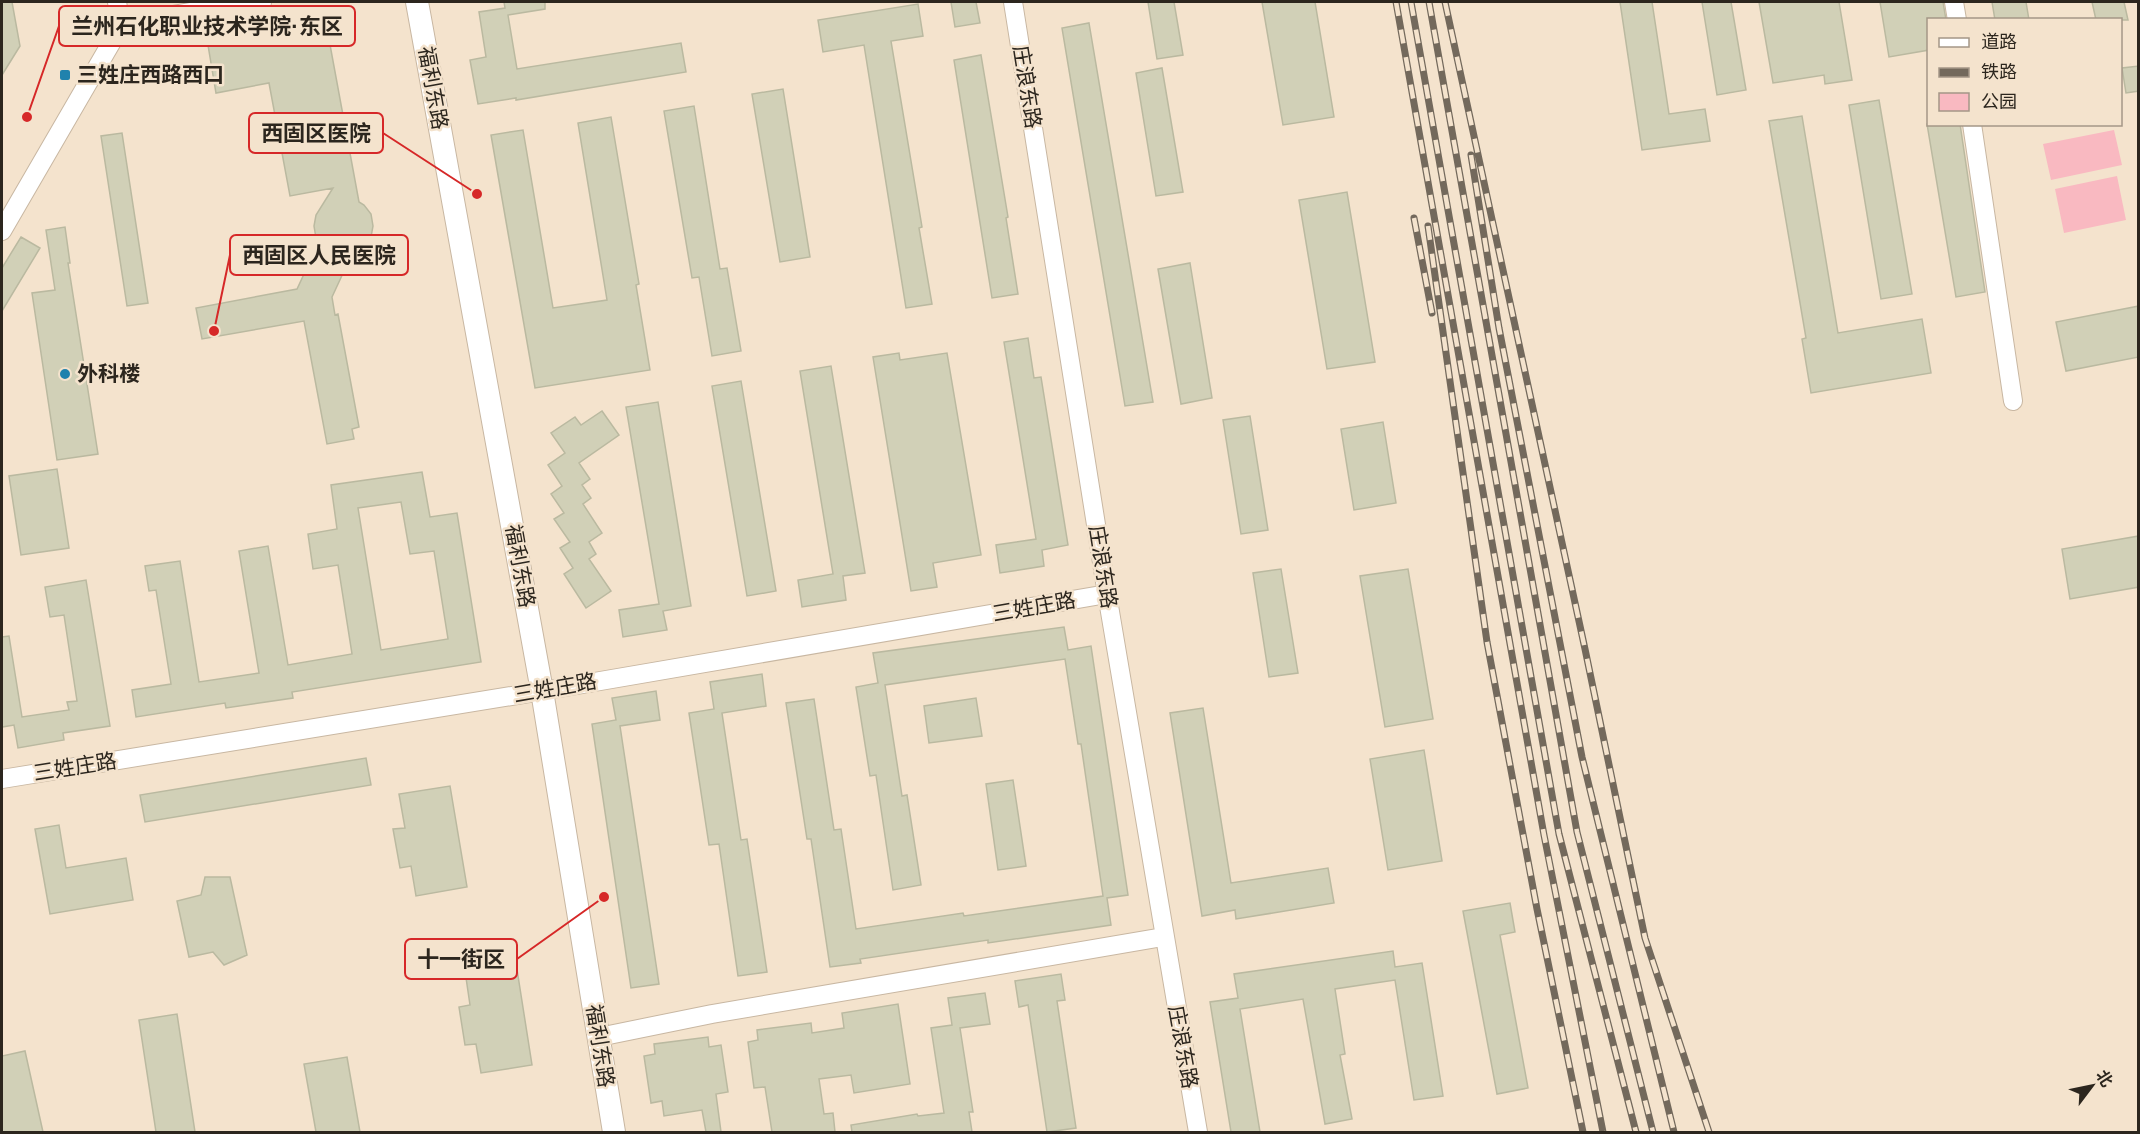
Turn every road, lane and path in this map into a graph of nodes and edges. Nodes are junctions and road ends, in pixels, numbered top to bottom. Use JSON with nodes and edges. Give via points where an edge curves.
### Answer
{"nodes":[{"id":1,"x":117,"y":2,"type":"edge"},
{"id":2,"x":260,"y":2,"type":"edge"},
{"id":3,"x":417,"y":2,"type":"edge"},
{"id":4,"x":1013,"y":2,"type":"edge"},
{"id":5,"x":1954,"y":2,"type":"edge"},
{"id":6,"x":1957,"y":18,"type":"edge"},
{"id":7,"x":121,"y":26,"type":"junction"},
{"id":8,"x":1972,"y":126,"type":"edge"},
{"id":9,"x":2,"y":231,"type":"edge"},
{"id":10,"x":2013,"y":401,"type":"dead end"},
{"id":11,"x":1107,"y":594,"type":"junction"},
{"id":12,"x":542,"y":691,"type":"junction"},
{"id":13,"x":2,"y":779,"type":"edge"},
{"id":14,"x":1163,"y":937,"type":"junction"},
{"id":15,"x":599,"y":1037,"type":"junction"},
{"id":16,"x":614,"y":1132,"type":"edge"},
{"id":17,"x":1198,"y":1132,"type":"edge"}],
"edges":[{"from":1,"to":7,"type":"street"},
{"from":2,"to":7,"type":"main road"},
{"from":3,"to":12,"type":"main road","name":"福利东路"},
{"from":4,"to":11,"type":"street","name":"庄浪东路"},
{"from":5,"to":6,"type":"street"},
{"from":7,"to":9,"type":"street"},
{"from":8,"to":10,"type":"street"},
{"from":11,"to":12,"type":"street","name":"三姓庄路"},
{"from":11,"to":14,"type":"street","name":"庄浪东路"},
{"from":12,"to":13,"type":"street","name":"三姓庄路"},
{"from":12,"to":15,"type":"main road","name":"福利东路"},
{"from":14,"to":15,"type":"street"},
{"from":14,"to":17,"type":"street","name":"庄浪东路"},
{"from":15,"to":16,"type":"main road","name":"福利东路"}]}
